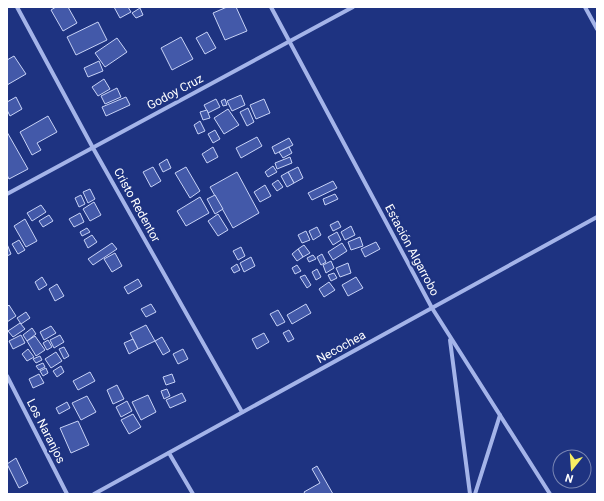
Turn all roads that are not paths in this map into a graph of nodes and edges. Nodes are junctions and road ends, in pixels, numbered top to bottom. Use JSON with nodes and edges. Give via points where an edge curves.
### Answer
{"nodes":[{"id":1,"x":17,"y":7,"type":"edge"},
{"id":2,"x":271,"y":7,"type":"edge"},
{"id":3,"x":353,"y":7,"type":"edge"},
{"id":4,"x":585,"y":7,"type":"edge"},
{"id":5,"x":597,"y":29,"type":"edge"},
{"id":6,"x":289,"y":42,"type":"junction"},
{"id":7,"x":93,"y":148,"type":"junction"},
{"id":8,"x":7,"y":194,"type":"edge"},
{"id":9,"x":597,"y":218,"type":"edge"},
{"id":10,"x":432,"y":308,"type":"junction"},
{"id":11,"x":450,"y":337,"type":"junction"},
{"id":12,"x":7,"y":376,"type":"edge"},
{"id":13,"x":242,"y":412,"type":"junction"},
{"id":14,"x":500,"y":415,"type":"junction"},
{"id":15,"x":169,"y":452,"type":"junction"},
{"id":16,"x":67,"y":494,"type":"edge"},
{"id":17,"x":94,"y":494,"type":"edge"},
{"id":18,"x":193,"y":494,"type":"edge"},
{"id":19,"x":470,"y":494,"type":"edge"},
{"id":20,"x":475,"y":494,"type":"edge"},
{"id":21,"x":550,"y":494,"type":"edge"}],
"edges":[{"from":1,"to":7,"type":"street","name":"Cristo Redentor"},
{"from":2,"to":6,"type":"street","name":"Estación Algarrobo"},
{"from":3,"to":6,"type":"street","name":"Godoy Cruz"},
{"from":4,"to":5,"type":"street"},
{"from":6,"to":7,"type":"street","name":"Godoy Cruz"},
{"from":6,"to":10,"type":"street","name":"Estación Algarrobo"},
{"from":7,"to":8,"type":"street","name":"Godoy Cruz"},
{"from":7,"to":13,"type":"street","name":"Cristo Redentor"},
{"from":9,"to":10,"type":"street","name":"Necochea"},
{"from":10,"to":11,"type":"street","name":"Estación Algarrobo"},
{"from":10,"to":13,"type":"street","name":"Necochea"},
{"from":11,"to":14,"type":"street","name":"Estación Algarrobo"},
{"from":11,"to":19,"type":"street"},
{"from":12,"to":16,"type":"street","name":"Los Naranjos"},
{"from":13,"to":15,"type":"street","name":"Necochea"},
{"from":14,"to":20,"type":"street"},
{"from":14,"to":21,"type":"street","name":"Estación Algarrobo"},
{"from":15,"to":17,"type":"street","name":"Necochea"},
{"from":15,"to":18,"type":"street"}]}
